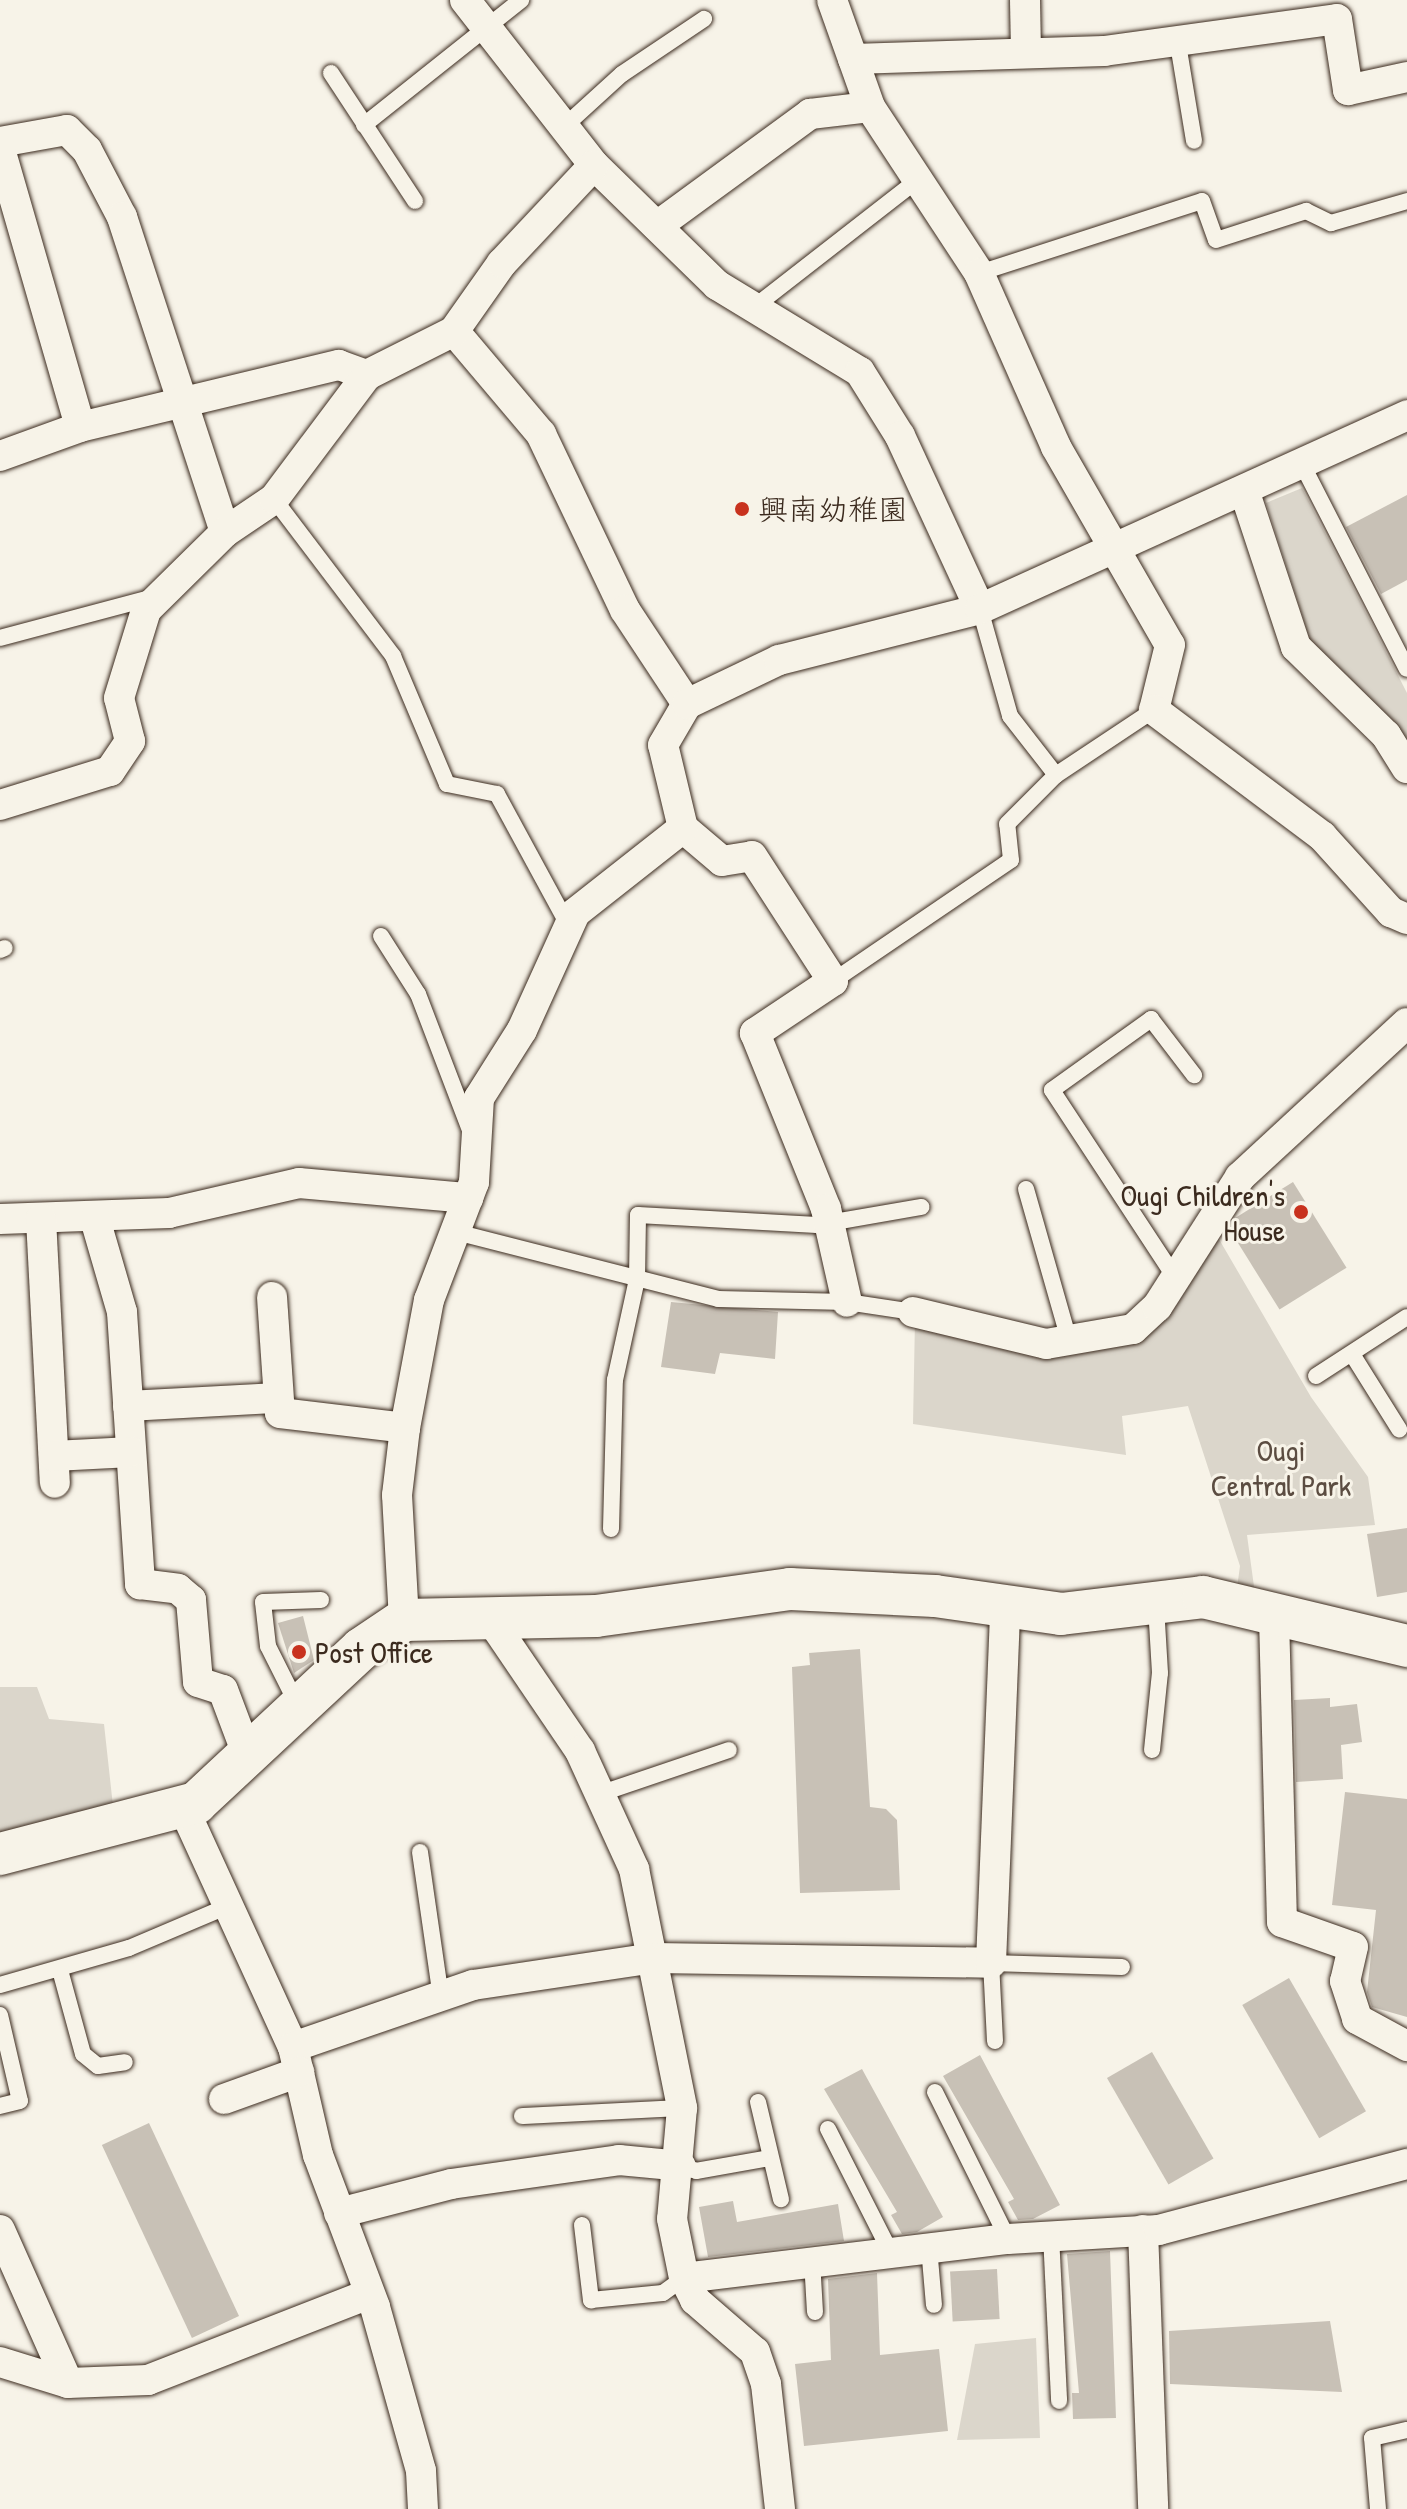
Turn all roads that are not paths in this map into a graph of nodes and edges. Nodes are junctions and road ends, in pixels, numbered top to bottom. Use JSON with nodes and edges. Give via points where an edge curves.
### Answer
{"nodes":[{"id":1,"x":465,"y":0,"type":"edge"},
{"id":2,"x":521,"y":0,"type":"edge"},
{"id":3,"x":832,"y":0,"type":"edge"},
{"id":4,"x":1025,"y":0,"type":"edge"},
{"id":5,"x":1337,"y":10,"type":"edge"},
{"id":6,"x":704,"y":19,"type":"dead end"},
{"id":7,"x":490,"y":24,"type":"junction"},
{"id":8,"x":1178,"y":44,"type":"junction"},
{"id":9,"x":1026,"y":53,"type":"junction"},
{"id":10,"x":853,"y":59,"type":"junction"},
{"id":11,"x":331,"y":73,"type":"dead end"},
{"id":12,"x":1407,"y":77,"type":"edge"},
{"id":13,"x":870,"y":107,"type":"junction"},
{"id":14,"x":567,"y":124,"type":"junction"},
{"id":15,"x":364,"y":125,"type":"junction"},
{"id":16,"x":1194,"y":141,"type":"dead end"},
{"id":17,"x":0,"y":142,"type":"edge"},
{"id":18,"x":0,"y":149,"type":"edge"},
{"id":19,"x":594,"y":165,"type":"junction"},
{"id":20,"x":919,"y":179,"type":"junction"},
{"id":21,"x":415,"y":201,"type":"dead end"},
{"id":22,"x":1407,"y":201,"type":"edge"},
{"id":23,"x":657,"y":226,"type":"junction"},
{"id":24,"x":979,"y":273,"type":"junction"},
{"id":25,"x":753,"y":308,"type":"junction"},
{"id":26,"x":454,"y":331,"type":"junction"},
{"id":27,"x":367,"y":375,"type":"junction"},
{"id":28,"x":183,"y":400,"type":"junction"},
{"id":29,"x":1407,"y":415,"type":"edge"},
{"id":30,"x":80,"y":427,"type":"junction"},
{"id":31,"x":0,"y":456,"type":"edge"},
{"id":32,"x":1302,"y":464,"type":"junction"},
{"id":33,"x":1245,"y":493,"type":"junction"},
{"id":34,"x":274,"y":499,"type":"junction"},
{"id":35,"x":225,"y":532,"type":"junction"},
{"id":36,"x":1116,"y":551,"type":"junction"},
{"id":37,"x":163,"y":594,"type":"junction"},
{"id":38,"x":980,"y":609,"type":"junction"},
{"id":39,"x":0,"y":638,"type":"edge"},
{"id":40,"x":1407,"y":669,"type":"edge"},
{"id":41,"x":687,"y":704,"type":"junction"},
{"id":42,"x":1154,"y":710,"type":"junction"},
{"id":43,"x":1407,"y":768,"type":"edge"},
{"id":44,"x":1056,"y":775,"type":"junction"},
{"id":45,"x":0,"y":805,"type":"edge"},
{"id":46,"x":683,"y":828,"type":"junction"},
{"id":47,"x":1407,"y":919,"type":"edge"},
{"id":48,"x":568,"y":925,"type":"junction"},
{"id":49,"x":381,"y":936,"type":"dead end"},
{"id":50,"x":833,"y":981,"type":"junction"},
{"id":51,"x":1407,"y":1023,"type":"edge"},
{"id":52,"x":1194,"y":1075,"type":"dead end"},
{"id":53,"x":471,"y":1134,"type":"junction"},
{"id":54,"x":1026,"y":1189,"type":"dead end"},
{"id":55,"x":468,"y":1198,"type":"junction"},
{"id":56,"x":921,"y":1207,"type":"dead end"},
{"id":57,"x":0,"y":1219,"type":"edge"},
{"id":58,"x":41,"y":1219,"type":"junction"},
{"id":59,"x":95,"y":1219,"type":"junction"},
{"id":60,"x":829,"y":1221,"type":"junction"},
{"id":61,"x":456,"y":1232,"type":"junction"},
{"id":62,"x":637,"y":1279,"type":"junction"},
{"id":63,"x":1176,"y":1279,"type":"junction"},
{"id":64,"x":272,"y":1297,"type":"dead end"},
{"id":65,"x":847,"y":1302,"type":"junction"},
{"id":66,"x":913,"y":1312,"type":"joint"},
{"id":67,"x":1405,"y":1323,"type":"edge"},
{"id":68,"x":1068,"y":1336,"type":"junction"},
{"id":69,"x":1352,"y":1354,"type":"junction"},
{"id":70,"x":1316,"y":1376,"type":"dead end"},
{"id":71,"x":278,"y":1398,"type":"junction"},
{"id":72,"x":128,"y":1406,"type":"junction"},
{"id":73,"x":405,"y":1428,"type":"junction"},
{"id":74,"x":1399,"y":1429,"type":"dead end"},
{"id":75,"x":131,"y":1452,"type":"junction"},
{"id":76,"x":611,"y":1529,"type":"dead end"},
{"id":77,"x":321,"y":1600,"type":"dead end"},
{"id":78,"x":1156,"y":1603,"type":"junction"},
{"id":79,"x":1005,"y":1607,"type":"junction"},
{"id":80,"x":489,"y":1617,"type":"junction"},
{"id":81,"x":1274,"y":1617,"type":"junction"},
{"id":82,"x":404,"y":1620,"type":"junction"},
{"id":83,"x":1407,"y":1646,"type":"edge"},
{"id":84,"x":298,"y":1706,"type":"junction"},
{"id":85,"x":729,"y":1750,"type":"dead end"},
{"id":86,"x":1152,"y":1750,"type":"dead end"},
{"id":87,"x":247,"y":1754,"type":"junction"},
{"id":88,"x":599,"y":1794,"type":"junction"},
{"id":89,"x":183,"y":1807,"type":"junction"},
{"id":90,"x":420,"y":1852,"type":"dead end"},
{"id":91,"x":0,"y":1854,"type":"edge"},
{"id":92,"x":228,"y":1906,"type":"junction"},
{"id":93,"x":653,"y":1958,"type":"junction"},
{"id":94,"x":991,"y":1963,"type":"junction"},
{"id":95,"x":1122,"y":1967,"type":"dead end"},
{"id":96,"x":60,"y":1970,"type":"junction"},
{"id":97,"x":0,"y":1985,"type":"edge"},
{"id":98,"x":441,"y":1997,"type":"junction"},
{"id":99,"x":0,"y":2015,"type":"edge"},
{"id":100,"x":995,"y":2041,"type":"dead end"},
{"id":101,"x":1407,"y":2046,"type":"edge"},
{"id":102,"x":296,"y":2060,"type":"junction"},
{"id":103,"x":125,"y":2062,"type":"dead end"},
{"id":104,"x":935,"y":2092,"type":"dead end"},
{"id":105,"x":224,"y":2099,"type":"dead end"},
{"id":106,"x":758,"y":2102,"type":"dead end"},
{"id":107,"x":0,"y":2106,"type":"edge"},
{"id":108,"x":682,"y":2108,"type":"junction"},
{"id":109,"x":522,"y":2116,"type":"dead end"},
{"id":110,"x":828,"y":2129,"type":"dead end"},
{"id":111,"x":769,"y":2158,"type":"junction"},
{"id":112,"x":1407,"y":2164,"type":"edge"},
{"id":113,"x":681,"y":2166,"type":"junction"},
{"id":114,"x":781,"y":2199,"type":"dead end"},
{"id":115,"x":339,"y":2213,"type":"junction"},
{"id":116,"x":582,"y":2225,"type":"dead end"},
{"id":117,"x":0,"y":2230,"type":"edge"},
{"id":118,"x":1143,"y":2230,"type":"junction"},
{"id":119,"x":1051,"y":2235,"type":"junction"},
{"id":120,"x":1008,"y":2239,"type":"junction"},
{"id":121,"x":929,"y":2247,"type":"junction"},
{"id":122,"x":890,"y":2251,"type":"junction"},
{"id":123,"x":812,"y":2260,"type":"junction"},
{"id":124,"x":684,"y":2278,"type":"junction"},
{"id":125,"x":369,"y":2294,"type":"junction"},
{"id":126,"x":934,"y":2305,"type":"dead end"},
{"id":127,"x":815,"y":2312,"type":"dead end"},
{"id":128,"x":0,"y":2362,"type":"edge"},
{"id":129,"x":68,"y":2383,"type":"junction"},
{"id":130,"x":1059,"y":2401,"type":"dead end"},
{"id":131,"x":1407,"y":2430,"type":"edge"},
{"id":132,"x":423,"y":2509,"type":"edge"},
{"id":133,"x":780,"y":2509,"type":"edge"},
{"id":134,"x":1153,"y":2509,"type":"edge"},
{"id":135,"x":1378,"y":2509,"type":"edge"}],
"edges":[{"from":1,"to":7,"type":"street"},
{"from":2,"to":7,"type":"lane"},
{"from":3,"to":10,"type":"street"},
{"from":4,"to":9,"type":"street"},
{"from":5,"to":8,"type":"street"},
{"from":5,"to":12,"type":"street","via":[[1348,90]]},
{"from":6,"to":14,"type":"lane","via":[[622,74]]},
{"from":7,"to":14,"type":"street"},
{"from":7,"to":15,"type":"lane"},
{"from":8,"to":9,"type":"street"},
{"from":8,"to":16,"type":"lane"},
{"from":9,"to":10,"type":"street"},
{"from":10,"to":13,"type":"street"},
{"from":11,"to":15,"type":"lane"},
{"from":13,"to":20,"type":"street"},
{"from":13,"to":23,"type":"street","via":[[810,114]]},
{"from":14,"to":19,"type":"street"},
{"from":15,"to":21,"type":"lane"},
{"from":17,"to":28,"type":"street","via":[[67,130],[87,150],[122,217]]},
{"from":18,"to":30,"type":"street"},
{"from":19,"to":23,"type":"street"},
{"from":19,"to":26,"type":"street","via":[[502,263]]},
{"from":20,"to":24,"type":"street"},
{"from":20,"to":25,"type":"lane"},
{"from":22,"to":24,"type":"lane","via":[[1331,223],[1306,211],[1216,240],[1202,201]]},
{"from":23,"to":25,"type":"street","via":[[717,285]]},
{"from":24,"to":36,"type":"street","via":[[1056,447]]},
{"from":25,"to":38,"type":"street","via":[[860,372],[900,436]]},
{"from":26,"to":27,"type":"street"},
{"from":26,"to":41,"type":"street","via":[[490,381],[541,434],[625,610]]},
{"from":27,"to":28,"type":"street","via":[[339,365]]},
{"from":27,"to":34,"type":"street"},
{"from":28,"to":30,"type":"street"},
{"from":28,"to":35,"type":"street"},
{"from":29,"to":32,"type":"street"},
{"from":30,"to":31,"type":"street"},
{"from":32,"to":33,"type":"street"},
{"from":32,"to":40,"type":"lane"},
{"from":33,"to":36,"type":"street"},
{"from":33,"to":43,"type":"street","via":[[1296,647],[1386,735]]},
{"from":34,"to":35,"type":"street"},
{"from":34,"to":48,"type":"lane","via":[[393,656],[447,784],[497,794]]},
{"from":35,"to":37,"type":"street"},
{"from":36,"to":38,"type":"street"},
{"from":36,"to":42,"type":"street","via":[[1170,645]]},
{"from":37,"to":39,"type":"lane"},
{"from":37,"to":45,"type":"street","via":[[146,610],[126,657],[119,698],[130,741],[110,771]]},
{"from":38,"to":41,"type":"street","via":[[779,660]]},
{"from":38,"to":44,"type":"lane","via":[[1010,716]]},
{"from":41,"to":46,"type":"street","via":[[663,745]]},
{"from":42,"to":44,"type":"lane"},
{"from":42,"to":47,"type":"street","via":[[1322,836],[1391,912]]},
{"from":44,"to":50,"type":"lane","via":[[1007,824],[1011,860]]},
{"from":46,"to":48,"type":"street"},
{"from":46,"to":50,"type":"street","via":[[722,861],[752,856]]},
{"from":48,"to":53,"type":"street","via":[[522,1030],[479,1098]]},
{"from":49,"to":53,"type":"lane","via":[[418,994]]},
{"from":50,"to":60,"type":"street","via":[[755,1033]]},
{"from":51,"to":63,"type":"street","via":[[1240,1177]]},
{"from":52,"to":63,"type":"lane","via":[[1151,1019],[1052,1090]]},
{"from":53,"to":55,"type":"street"},
{"from":54,"to":68,"type":"lane"},
{"from":55,"to":59,"type":"street","via":[[299,1183],[169,1213]]},
{"from":55,"to":61,"type":"street"},
{"from":56,"to":60,"type":"lane"},
{"from":57,"to":58,"type":"street"},
{"from":58,"to":59,"type":"street"},
{"from":58,"to":75,"type":"street","via":[[55,1470]]},
{"from":59,"to":72,"type":"street","via":[[122,1312]]},
{"from":60,"to":62,"type":"lane","via":[[638,1215]]},
{"from":60,"to":65,"type":"street"},
{"from":61,"to":62,"type":"lane"},
{"from":61,"to":73,"type":"street","via":[[429,1300]]},
{"from":62,"to":65,"type":"lane","via":[[718,1299]]},
{"from":62,"to":76,"type":"lane","via":[[615,1380]]},
{"from":63,"to":68,"type":"street","via":[[1133,1329]]},
{"from":64,"to":71,"type":"street"},
{"from":65,"to":66,"type":"lane"},
{"from":66,"to":68,"type":"street","via":[[1046,1344]]},
{"from":67,"to":69,"type":"lane"},
{"from":69,"to":70,"type":"lane"},
{"from":69,"to":74,"type":"lane"},
{"from":71,"to":72,"type":"street"},
{"from":71,"to":73,"type":"street","via":[[280,1413]]},
{"from":72,"to":75,"type":"street"},
{"from":73,"to":82,"type":"street","via":[[397,1495]]},
{"from":75,"to":87,"type":"street","via":[[140,1584],[178,1589],[191,1600],[198,1682],[223,1690]]},
{"from":77,"to":84,"type":"lane","via":[[263,1602],[268,1646]]},
{"from":78,"to":79,"type":"street","via":[[1061,1614]]},
{"from":78,"to":81,"type":"street","via":[[1203,1597]]},
{"from":78,"to":86,"type":"lane","via":[[1160,1673]]},
{"from":79,"to":80,"type":"street","via":[[790,1589],[596,1616]]},
{"from":79,"to":94,"type":"street"},
{"from":80,"to":82,"type":"street"},
{"from":80,"to":88,"type":"street","via":[[580,1751]]},
{"from":81,"to":83,"type":"street"},
{"from":81,"to":101,"type":"street","via":[[1282,1922],[1353,1947],[1345,1981],[1357,2019]]},
{"from":82,"to":84,"type":"street"},
{"from":84,"to":87,"type":"street"},
{"from":85,"to":88,"type":"lane"},
{"from":87,"to":89,"type":"street","via":[[202,1799]]},
{"from":88,"to":93,"type":"street","via":[[634,1869]]},
{"from":89,"to":91,"type":"street"},
{"from":89,"to":92,"type":"street"},
{"from":90,"to":98,"type":"lane"},
{"from":92,"to":96,"type":"lane"},
{"from":92,"to":102,"type":"street"},
{"from":93,"to":94,"type":"street"},
{"from":93,"to":98,"type":"street","via":[[473,1985]]},
{"from":93,"to":108,"type":"street"},
{"from":94,"to":95,"type":"lane"},
{"from":94,"to":100,"type":"lane"},
{"from":96,"to":97,"type":"lane"},
{"from":96,"to":103,"type":"lane","via":[[83,2054],[98,2066]]},
{"from":98,"to":102,"type":"street"},
{"from":99,"to":107,"type":"lane","via":[[20,2101]]},
{"from":102,"to":105,"type":"street"},
{"from":102,"to":115,"type":"street"},
{"from":104,"to":120,"type":"lane"},
{"from":106,"to":111,"type":"lane"},
{"from":108,"to":109,"type":"lane"},
{"from":108,"to":113,"type":"street"},
{"from":110,"to":122,"type":"lane"},
{"from":111,"to":113,"type":"lane","via":[[696,2171]]},
{"from":111,"to":114,"type":"lane"},
{"from":112,"to":118,"type":"street"},
{"from":113,"to":115,"type":"street","via":[[619,2160],[451,2184]]},
{"from":113,"to":124,"type":"street","via":[[672,2219]]},
{"from":115,"to":125,"type":"street"},
{"from":116,"to":124,"type":"lane","via":[[591,2300],[663,2293]]},
{"from":117,"to":129,"type":"street"},
{"from":118,"to":119,"type":"street"},
{"from":118,"to":134,"type":"street"},
{"from":119,"to":120,"type":"street"},
{"from":119,"to":130,"type":"lane"},
{"from":120,"to":121,"type":"street"},
{"from":121,"to":122,"type":"street"},
{"from":121,"to":126,"type":"lane"},
{"from":122,"to":123,"type":"street"},
{"from":123,"to":124,"type":"street"},
{"from":123,"to":127,"type":"lane"},
{"from":124,"to":133,"type":"street","via":[[695,2300],[755,2352],[766,2384]]},
{"from":125,"to":129,"type":"street","via":[[148,2380]]},
{"from":125,"to":132,"type":"street","via":[[421,2471]]},
{"from":128,"to":129,"type":"street"},
{"from":131,"to":135,"type":"lane","via":[[1372,2438]]}]}
